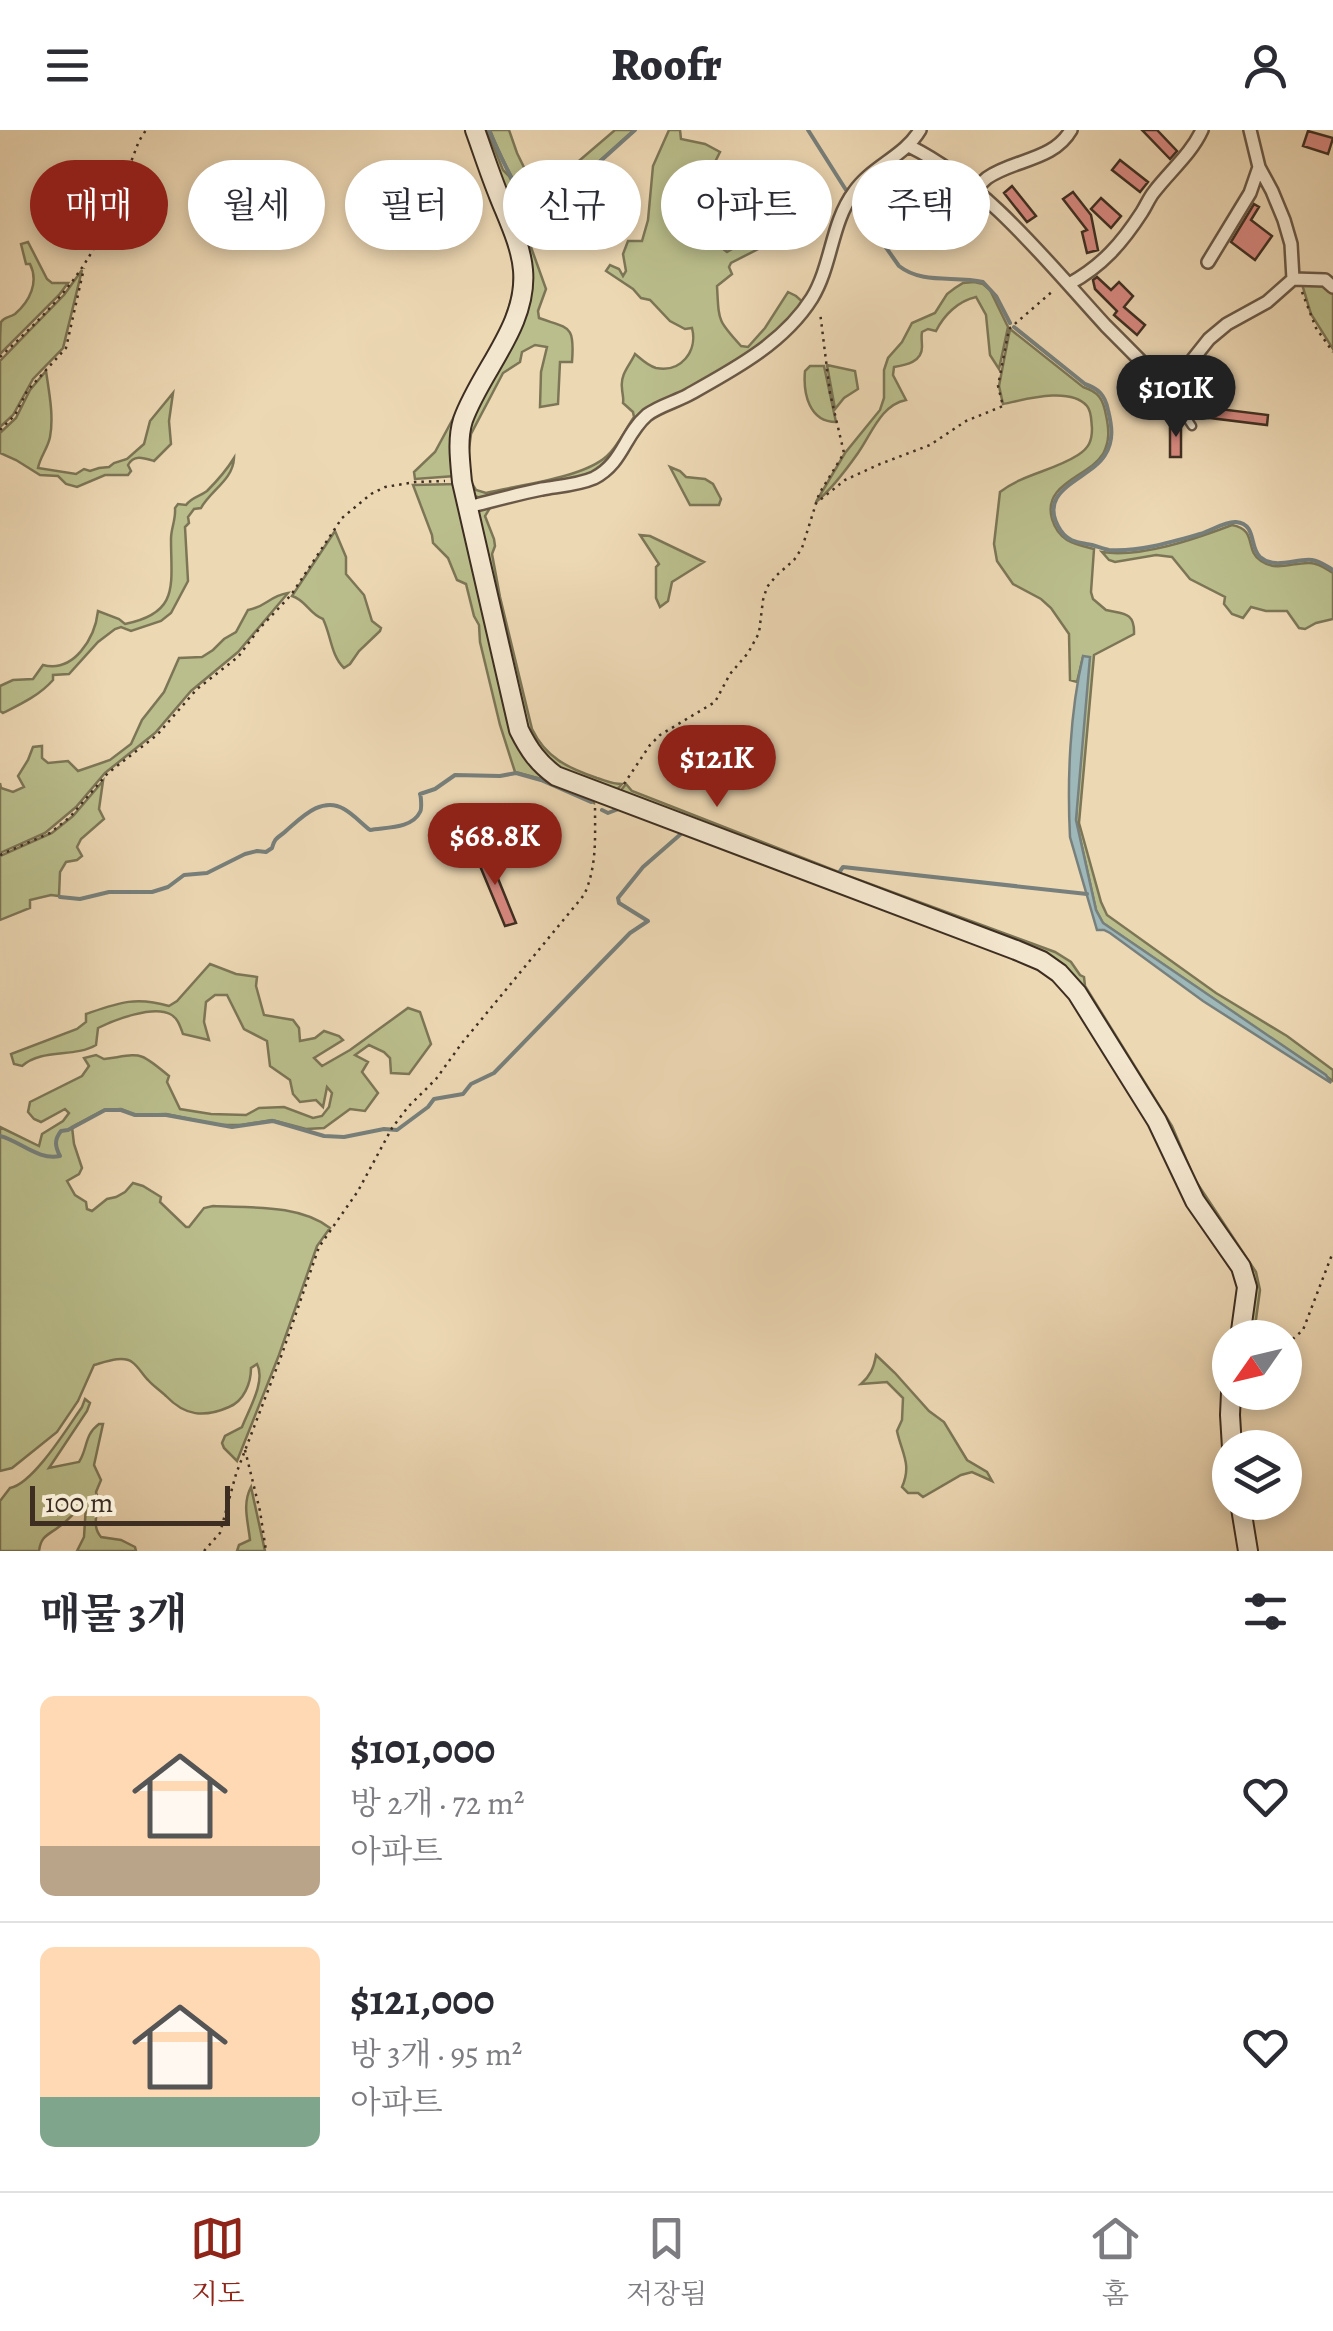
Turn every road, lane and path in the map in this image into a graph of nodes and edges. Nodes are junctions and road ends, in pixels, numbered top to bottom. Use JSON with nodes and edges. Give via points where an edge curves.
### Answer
{"nodes":[{"id":1,"x":146,"y":130,"type":"edge"},
{"id":2,"x":475,"y":130,"type":"edge"},
{"id":3,"x":920,"y":130,"type":"edge"},
{"id":4,"x":1071,"y":130,"type":"edge"},
{"id":5,"x":1202,"y":130,"type":"edge"},
{"id":6,"x":1250,"y":130,"type":"edge"},
{"id":7,"x":909,"y":146,"type":"junction"},
{"id":8,"x":937,"y":160,"type":"edge"},
{"id":9,"x":1259,"y":167,"type":"junction"},
{"id":10,"x":990,"y":177,"type":"edge"},
{"id":11,"x":990,"y":205,"type":"edge"},
{"id":12,"x":85,"y":262,"type":"junction"},
{"id":13,"x":1208,"y":262,"type":"dead end"},
{"id":14,"x":1296,"y":280,"type":"junction"},
{"id":15,"x":1068,"y":282,"type":"junction"},
{"id":16,"x":1333,"y":288,"type":"edge"},
{"id":17,"x":814,"y":294,"type":"junction"},
{"id":18,"x":1333,"y":352,"type":"edge"},
{"id":19,"x":0,"y":358,"type":"edge"},
{"id":20,"x":1166,"y":386,"type":"junction"},
{"id":21,"x":1192,"y":426,"type":"dead end"},
{"id":22,"x":0,"y":430,"type":"edge"},
{"id":23,"x":462,"y":482,"type":"junction"},
{"id":24,"x":814,"y":505,"type":"junction"},
{"id":25,"x":468,"y":507,"type":"junction"},
{"id":26,"x":595,"y":790,"type":"junction"},
{"id":27,"x":614,"y":797,"type":"junction"},
{"id":28,"x":0,"y":855,"type":"edge"},
{"id":29,"x":1333,"y":1252,"type":"edge"},
{"id":30,"x":1242,"y":1320,"type":"edge"},
{"id":31,"x":1302,"y":1331,"type":"edge"},
{"id":32,"x":244,"y":1450,"type":"junction"},
{"id":33,"x":1243,"y":1520,"type":"edge"},
{"id":34,"x":204,"y":1551,"type":"edge"},
{"id":35,"x":266,"y":1551,"type":"edge"},
{"id":36,"x":1248,"y":1551,"type":"edge"}],
"edges":[{"from":1,"to":12,"type":"path"},
{"from":2,"to":23,"type":"street","via":[[524,268],[512,326],[462,423]]},
{"from":3,"to":7,"type":"street"},
{"from":4,"to":10,"type":"street","via":[[1050,152]]},
{"from":5,"to":15,"type":"street","via":[[1115,250]]},
{"from":6,"to":9,"type":"street"},
{"from":7,"to":8,"type":"street"},
{"from":7,"to":17,"type":"street","via":[[850,198]]},
{"from":9,"to":13,"type":"street"},
{"from":9,"to":14,"type":"street","via":[[1284,220]]},
{"from":11,"to":15,"type":"street"},
{"from":12,"to":19,"type":"path"},
{"from":12,"to":22,"type":"path","via":[[66,348]]},
{"from":14,"to":16,"type":"street","via":[[1325,280]]},
{"from":14,"to":18,"type":"path"},
{"from":14,"to":20,"type":"street","via":[[1209,338]]},
{"from":15,"to":20,"type":"street"},
{"from":15,"to":24,"type":"path","via":[[1009,329],[998,386],[1002,406],[845,480]]},
{"from":17,"to":24,"type":"path","via":[[844,453]]},
{"from":17,"to":25,"type":"street","via":[[778,339],[647,415],[608,470]]},
{"from":20,"to":21,"type":"lane"},
{"from":23,"to":25,"type":"street"},
{"from":23,"to":28,"type":"path","via":[[399,484],[371,494],[342,518],[291,595],[238,656],[197,689],[157,735],[108,773],[60,825]]},
{"from":24,"to":27,"type":"path","via":[[802,548],[764,593],[755,643],[715,702],[660,734]]},
{"from":25,"to":26,"type":"street","via":[[519,730],[542,766]]},
{"from":26,"to":27,"type":"street"},
{"from":26,"to":32,"type":"path","via":[[592,879],[584,895],[392,1128],[319,1248]]},
{"from":27,"to":30,"type":"street","via":[[1016,950],[1059,973],[1157,1121],[1195,1200],[1240,1267],[1246,1287]]},
{"from":29,"to":31,"type":"path"},
{"from":32,"to":34,"type":"path","via":[[220,1533]]},
{"from":32,"to":35,"type":"path"},
{"from":33,"to":36,"type":"street"}]}
